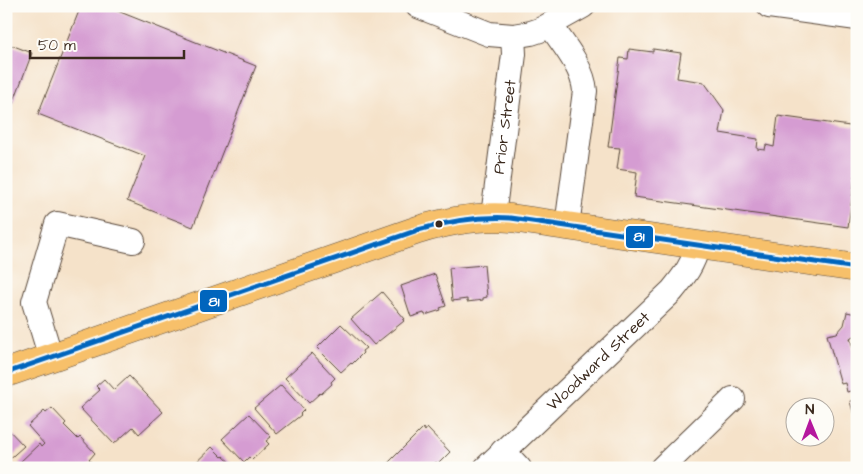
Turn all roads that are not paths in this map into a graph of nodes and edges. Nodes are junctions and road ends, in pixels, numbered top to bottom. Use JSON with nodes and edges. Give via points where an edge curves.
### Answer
{"nodes":[{"id":1,"x":418,"y":6,"type":"edge"},
{"id":2,"x":583,"y":6,"type":"edge"},
{"id":3,"x":769,"y":6,"type":"edge"},
{"id":4,"x":857,"y":18,"type":"edge"},
{"id":5,"x":550,"y":25,"type":"junction"},
{"id":6,"x":513,"y":36,"type":"junction"},
{"id":7,"x":493,"y":216,"type":"junction"},
{"id":8,"x":567,"y":226,"type":"junction"},
{"id":9,"x":133,"y":241,"type":"dead end"},
{"id":10,"x":698,"y":245,"type":"junction"},
{"id":11,"x":857,"y":268,"type":"edge"},
{"id":12,"x":51,"y":358,"type":"junction"},
{"id":13,"x":6,"y":373,"type":"edge"},
{"id":14,"x":733,"y":400,"type":"dead end"},
{"id":15,"x":503,"y":451,"type":"junction"},
{"id":16,"x":486,"y":468,"type":"edge"},
{"id":17,"x":519,"y":468,"type":"edge"},
{"id":18,"x":662,"y":468,"type":"edge"}],
"edges":[{"from":1,"to":6,"type":"street","via":[[490,34]]},
{"from":2,"to":5,"type":"street"},
{"from":3,"to":4,"type":"street"},
{"from":5,"to":6,"type":"street"},
{"from":5,"to":8,"type":"street","via":[[584,80]]},
{"from":6,"to":7,"type":"street","name":"Prior Street","via":[[514,54]]},
{"from":7,"to":8,"type":"main road"},
{"from":7,"to":12,"type":"main road","via":[[430,226]]},
{"from":8,"to":10,"type":"main road"},
{"from":9,"to":12,"type":"street","via":[[57,224],[34,302]]},
{"from":10,"to":11,"type":"main road"},
{"from":10,"to":15,"type":"street","name":"Woodward Street","via":[[689,270],[672,291]]},
{"from":12,"to":13,"type":"main road"},
{"from":14,"to":18,"type":"street"},
{"from":15,"to":16,"type":"street","name":"Woodward Street"},
{"from":15,"to":17,"type":"street"}]}
